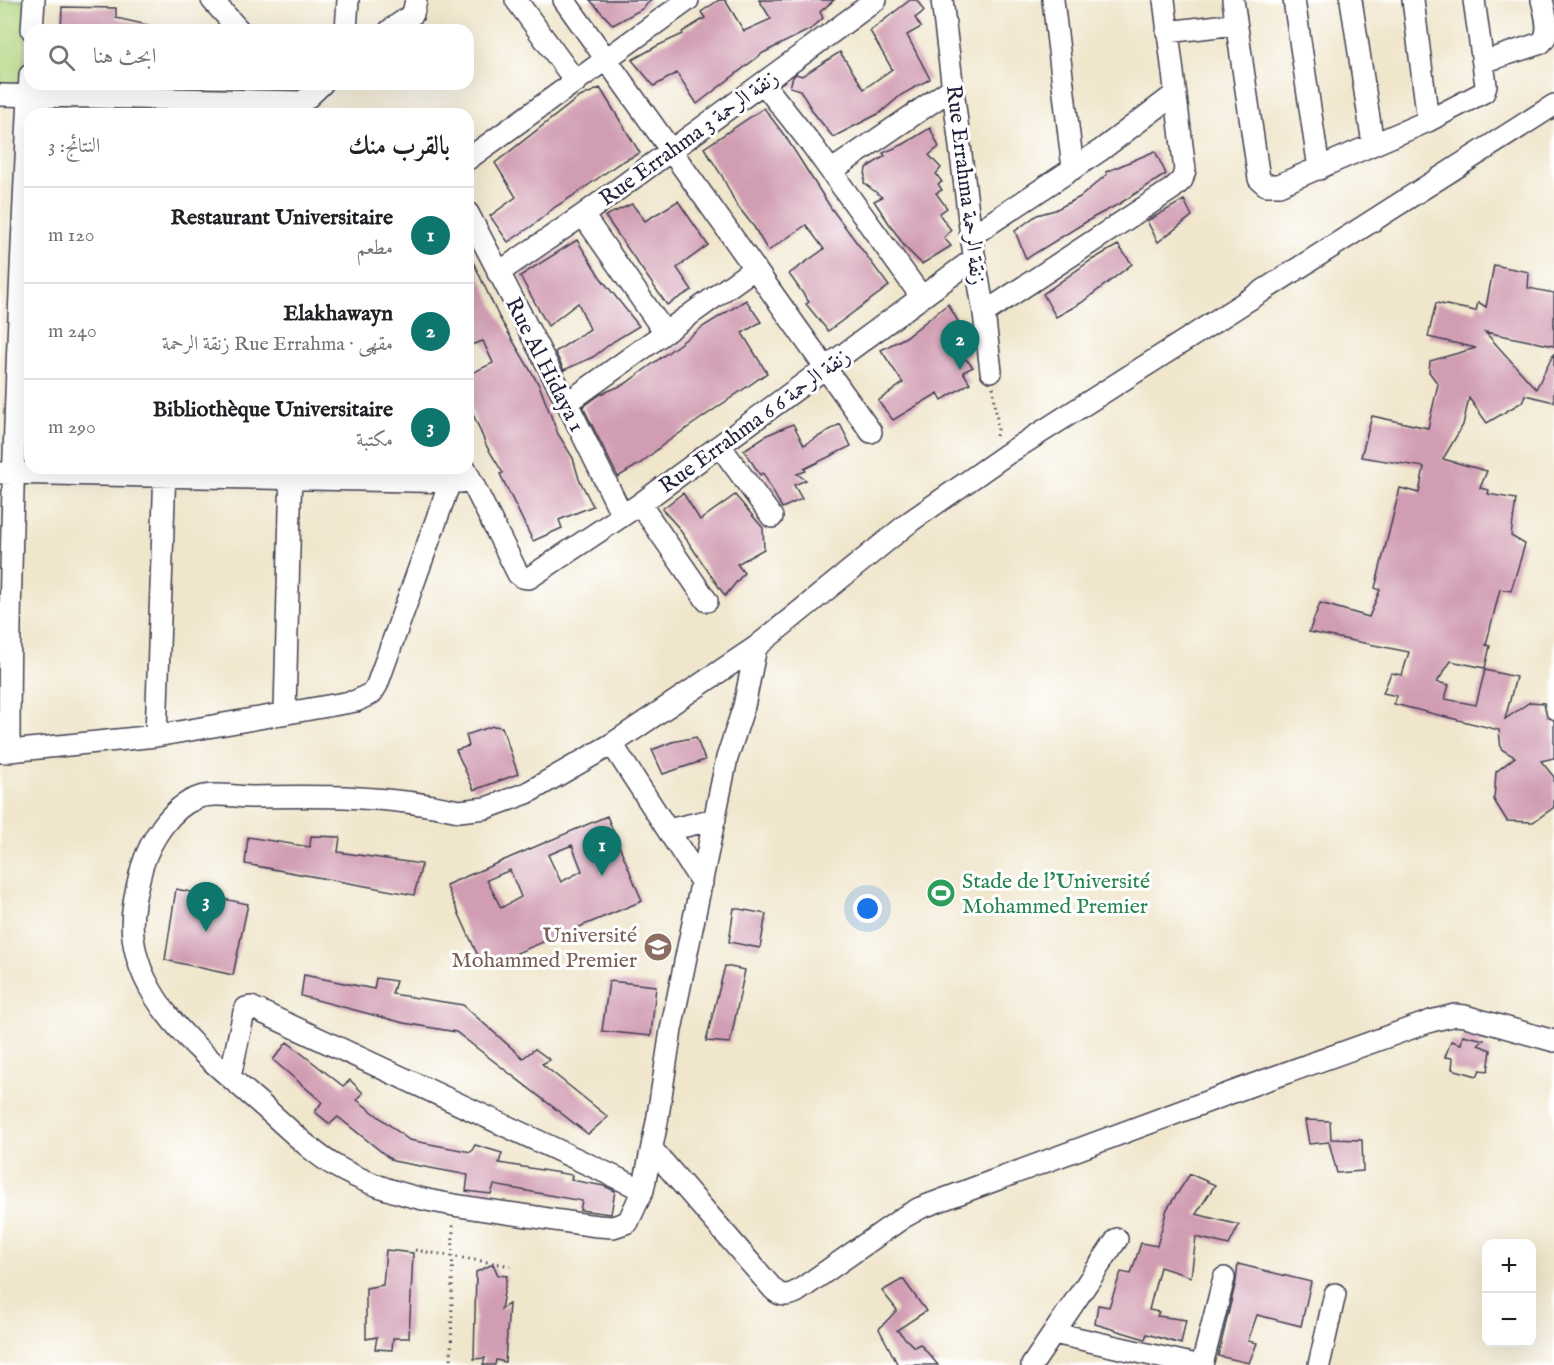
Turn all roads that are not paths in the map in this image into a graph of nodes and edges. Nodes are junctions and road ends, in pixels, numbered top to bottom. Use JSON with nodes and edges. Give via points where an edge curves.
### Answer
{"nodes":[{"id":1,"x":34,"y":0,"type":"edge"},
{"id":2,"x":212,"y":0,"type":"edge"},
{"id":3,"x":348,"y":0,"type":"edge"},
{"id":4,"x":416,"y":0,"type":"edge"},
{"id":5,"x":516,"y":0,"type":"edge"},
{"id":6,"x":564,"y":0,"type":"edge"},
{"id":7,"x":688,"y":0,"type":"edge"},
{"id":8,"x":876,"y":0,"type":"edge"},
{"id":9,"x":942,"y":0,"type":"edge"},
{"id":10,"x":1053,"y":0,"type":"edge"},
{"id":11,"x":1164,"y":0,"type":"edge"},
{"id":12,"x":1233,"y":0,"type":"edge"},
{"id":13,"x":1294,"y":0,"type":"edge"},
{"id":14,"x":1351,"y":0,"type":"edge"},
{"id":15,"x":1413,"y":0,"type":"edge"},
{"id":16,"x":1474,"y":0,"type":"edge"},
{"id":17,"x":1542,"y":0,"type":"edge"},
{"id":18,"x":32,"y":24,"type":"edge"},
{"id":19,"x":234,"y":24,"type":"edge"},
{"id":20,"x":346,"y":24,"type":"edge"},
{"id":21,"x":398,"y":24,"type":"edge"},
{"id":22,"x":1236,"y":24,"type":"junction"},
{"id":23,"x":1167,"y":32,"type":"junction"},
{"id":24,"x":606,"y":60,"type":"junction"},
{"id":25,"x":1483,"y":62,"type":"junction"},
{"id":26,"x":576,"y":82,"type":"junction"},
{"id":27,"x":763,"y":83,"type":"junction"},
{"id":28,"x":24,"y":87,"type":"edge"},
{"id":29,"x":954,"y":87,"type":"junction"},
{"id":30,"x":29,"y":90,"type":"edge"},
{"id":31,"x":62,"y":90,"type":"edge"},
{"id":32,"x":292,"y":90,"type":"edge"},
{"id":33,"x":318,"y":90,"type":"edge"},
{"id":34,"x":1175,"y":94,"type":"junction"},
{"id":35,"x":0,"y":95,"type":"edge"},
{"id":36,"x":1554,"y":105,"type":"edge"},
{"id":37,"x":176,"y":107,"type":"edge"},
{"id":38,"x":28,"y":108,"type":"edge"},
{"id":39,"x":307,"y":108,"type":"edge"},
{"id":40,"x":1428,"y":121,"type":"junction"},
{"id":41,"x":1373,"y":144,"type":"junction"},
{"id":42,"x":671,"y":149,"type":"junction"},
{"id":43,"x":474,"y":155,"type":"edge"},
{"id":44,"x":1073,"y":169,"type":"junction"},
{"id":45,"x":1319,"y":169,"type":"junction"},
{"id":46,"x":831,"y":171,"type":"junction"},
{"id":47,"x":24,"y":173,"type":"edge"},
{"id":48,"x":583,"y":215,"type":"junction"},
{"id":49,"x":474,"y":225,"type":"edge"},
{"id":50,"x":971,"y":236,"type":"junction"},
{"id":51,"x":975,"y":258,"type":"junction"},
{"id":52,"x":755,"y":268,"type":"junction"},
{"id":53,"x":498,"y":273,"type":"junction"},
{"id":54,"x":921,"y":296,"type":"junction"},
{"id":55,"x":984,"y":313,"type":"junction"},
{"id":56,"x":665,"y":333,"type":"junction"},
{"id":57,"x":825,"y":368,"type":"junction"},
{"id":58,"x":991,"y":371,"type":"road end"},
{"id":59,"x":567,"y":403,"type":"junction"},
{"id":60,"x":871,"y":432,"type":"dead end"},
{"id":61,"x":720,"y":446,"type":"junction"},
{"id":62,"x":7,"y":473,"type":"edge"},
{"id":63,"x":24,"y":473,"type":"edge"},
{"id":64,"x":165,"y":474,"type":"edge"},
{"id":65,"x":291,"y":474,"type":"edge"},
{"id":66,"x":334,"y":474,"type":"edge"},
{"id":67,"x":462,"y":477,"type":"edge"},
{"id":68,"x":640,"y":504,"type":"junction"},
{"id":69,"x":622,"y":515,"type":"junction"},
{"id":70,"x":772,"y":517,"type":"dead end"},
{"id":71,"x":707,"y":601,"type":"dead end"},
{"id":72,"x":756,"y":646,"type":"junction"},
{"id":73,"x":4,"y":663,"type":"edge"},
{"id":74,"x":285,"y":712,"type":"junction"},
{"id":75,"x":156,"y":736,"type":"junction"},
{"id":76,"x":612,"y":744,"type":"junction"},
{"id":77,"x":5,"y":752,"type":"edge"},
{"id":78,"x":715,"y":819,"type":"junction"},
{"id":79,"x":668,"y":830,"type":"junction"},
{"id":80,"x":702,"y":883,"type":"junction"},
{"id":81,"x":1554,"y":1041,"type":"edge"},
{"id":82,"x":230,"y":1077,"type":"junction"},
{"id":83,"x":652,"y":1149,"type":"junction"},
{"id":84,"x":643,"y":1190,"type":"junction"},
{"id":85,"x":1118,"y":1239,"type":"dead end"},
{"id":86,"x":1224,"y":1278,"type":"dead end"},
{"id":87,"x":1335,"y":1294,"type":"dead end"},
{"id":88,"x":1054,"y":1333,"type":"junction"},
{"id":89,"x":1032,"y":1365,"type":"edge"},
{"id":90,"x":1196,"y":1365,"type":"edge"},
{"id":91,"x":1202,"y":1365,"type":"edge"},
{"id":92,"x":1319,"y":1365,"type":"edge"}],
"edges":[{"from":1,"to":18,"type":"street"},
{"from":2,"to":19,"type":"street"},
{"from":3,"to":20,"type":"street"},
{"from":4,"to":21,"type":"street","via":[[412,14]]},
{"from":5,"to":26,"type":"street"},
{"from":6,"to":24,"type":"street"},
{"from":7,"to":24,"type":"street"},
{"from":8,"to":27,"type":"street","name":"Rue Errahma 3 زنقة الرحمة"},
{"from":9,"to":29,"type":"street","name":"Rue Errahma زنقة الرحمة"},
{"from":10,"to":44,"type":"street"},
{"from":11,"to":23,"type":"street"},
{"from":12,"to":22,"type":"street"},
{"from":13,"to":45,"type":"street"},
{"from":14,"to":41,"type":"street"},
{"from":15,"to":40,"type":"street"},
{"from":16,"to":25,"type":"street"},
{"from":17,"to":25,"type":"street","via":[[1545,39]]},
{"from":22,"to":23,"type":"street"},
{"from":22,"to":45,"type":"street","via":[[1259,179],[1266,185],[1279,185]]},
{"from":23,"to":34,"type":"street"},
{"from":24,"to":26,"type":"street"},
{"from":24,"to":42,"type":"street"},
{"from":25,"to":40,"type":"street","via":[[1484,92]]},
{"from":26,"to":43,"type":"street"},
{"from":27,"to":42,"type":"street","name":"Rue Errahma 3 زنقة الرحمة"},
{"from":27,"to":46,"type":"street"},
{"from":28,"to":35,"type":"street"},
{"from":29,"to":46,"type":"street"},
{"from":29,"to":50,"type":"street","name":"Rue Errahma زنقة الرحمة"},
{"from":30,"to":38,"type":"street"},
{"from":31,"to":37,"type":"street"},
{"from":32,"to":39,"type":"street"},
{"from":33,"to":39,"type":"street"},
{"from":34,"to":44,"type":"street"},
{"from":34,"to":55,"type":"street","via":[[1185,170],[1182,180]]},
{"from":36,"to":72,"type":"street","via":[[1006,454],[911,521]]},
{"from":37,"to":39,"type":"street"},
{"from":40,"to":41,"type":"street"},
{"from":41,"to":45,"type":"street"},
{"from":42,"to":48,"type":"street","name":"Rue Errahma 3 زنقة الرحمة"},
{"from":42,"to":52,"type":"street"},
{"from":44,"to":50,"type":"street"},
{"from":46,"to":54,"type":"street"},
{"from":47,"to":62,"type":"street"},
{"from":48,"to":53,"type":"street","name":"Rue Errahma 3 زنقة الرحمة"},
{"from":48,"to":56,"type":"street"},
{"from":49,"to":53,"type":"street","name":"Rue Al Hidaya 1"},
{"from":50,"to":51,"type":"street","name":"Rue Errahma زنقة الرحمة"},
{"from":51,"to":54,"type":"street","name":"Rue Errahma 6 6 زنقة الرحمة"},
{"from":51,"to":55,"type":"street","name":"Rue Errahma زنقة الرحمة"},
{"from":52,"to":56,"type":"street"},
{"from":52,"to":57,"type":"street"},
{"from":53,"to":59,"type":"street","name":"Rue Al Hidaya 1"},
{"from":54,"to":57,"type":"street","name":"Rue Errahma 6 6 زنقة الرحمة"},
{"from":55,"to":58,"type":"street","name":"Rue Errahma زنقة الرحمة"},
{"from":56,"to":59,"type":"street"},
{"from":57,"to":60,"type":"street"},
{"from":57,"to":61,"type":"street","name":"Rue Errahma 6 6 زنقة الرحمة"},
{"from":59,"to":69,"type":"street","name":"Rue Al Hidaya 1"},
{"from":61,"to":68,"type":"street","name":"Rue Errahma 6 6 زنقة الرحمة"},
{"from":61,"to":70,"type":"street"},
{"from":62,"to":63,"type":"street"},
{"from":62,"to":73,"type":"street"},
{"from":64,"to":75,"type":"street"},
{"from":65,"to":74,"type":"street"},
{"from":66,"to":67,"type":"street"},
{"from":67,"to":69,"type":"street","name":"Rue Errahma 6 6 زنقة الرحمة","via":[[522,577],[529,578]]},
{"from":67,"to":74,"type":"street","via":[[375,690],[356,701]]},
{"from":68,"to":69,"type":"street","name":"Rue Errahma 6 6 زنقة الرحمة"},
{"from":68,"to":71,"type":"street"},
{"from":72,"to":76,"type":"street"},
{"from":72,"to":78,"type":"street"},
{"from":73,"to":77,"type":"street"},
{"from":74,"to":75,"type":"street"},
{"from":75,"to":77,"type":"street"},
{"from":76,"to":79,"type":"street"},
{"from":76,"to":82,"type":"street","via":[[527,793],[472,811],[378,798],[206,796],[188,802],[173,815],[153,840],[139,880],[132,924],[136,954],[167,1016]]},
{"from":78,"to":79,"type":"street"},
{"from":78,"to":80,"type":"street"},
{"from":79,"to":80,"type":"street"},
{"from":80,"to":83,"type":"street","via":[[671,1030]]},
{"from":81,"to":83,"type":"street","via":[[1466,1016],[1431,1021],[920,1208],[788,1296],[776,1292]]},
{"from":82,"to":84,"type":"street","via":[[335,1166],[400,1194],[454,1206],[613,1227],[628,1222]]},
{"from":82,"to":84,"type":"street","via":[[244,1012],[251,1007]]},
{"from":83,"to":84,"type":"street"},
{"from":85,"to":88,"type":"street"},
{"from":86,"to":91,"type":"street"},
{"from":87,"to":92,"type":"street"},
{"from":88,"to":89,"type":"street"},
{"from":88,"to":90,"type":"street"}]}
